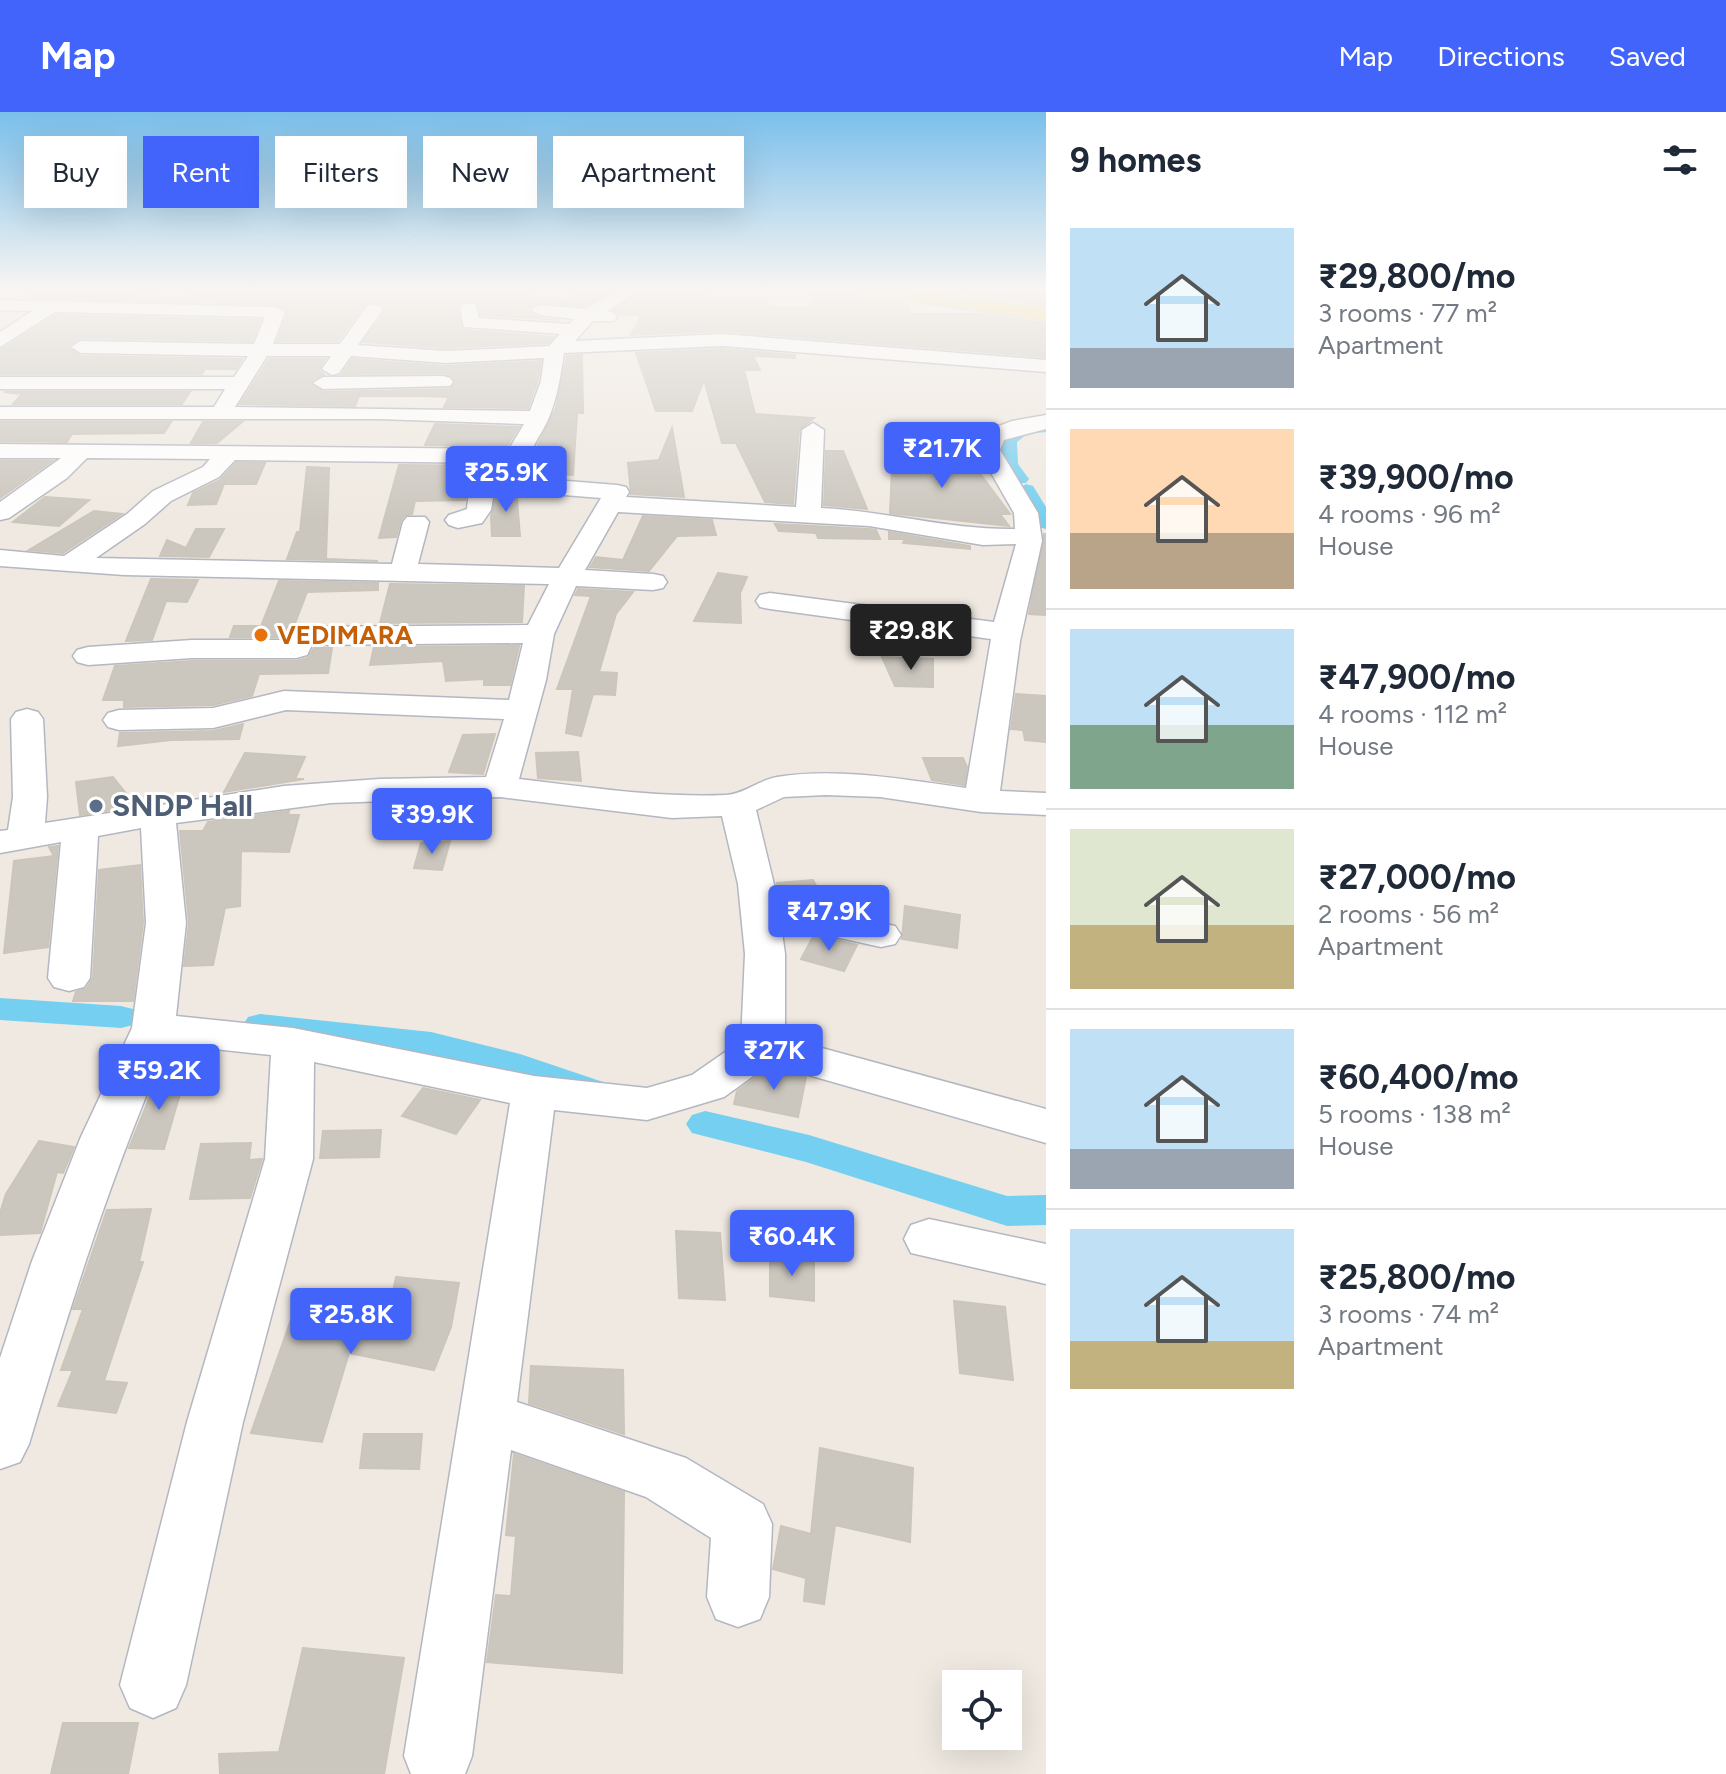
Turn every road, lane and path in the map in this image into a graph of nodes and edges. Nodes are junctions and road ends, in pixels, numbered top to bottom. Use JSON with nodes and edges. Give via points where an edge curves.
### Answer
{"nodes":[{"id":1,"x":252,"y":366,"type":"edge"},
{"id":2,"x":335,"y":366,"type":"edge"},
{"id":3,"x":549,"y":366,"type":"edge"},
{"id":4,"x":460,"y":382,"type":"dead end"},
{"id":5,"x":0,"y":383,"type":"edge"},
{"id":6,"x":241,"y":383,"type":"junction"},
{"id":7,"x":0,"y":413,"type":"edge"},
{"id":8,"x":219,"y":415,"type":"junction"},
{"id":9,"x":538,"y":418,"type":"junction"},
{"id":10,"x":1046,"y":422,"type":"edge"},
{"id":11,"x":813,"y":430,"type":"dead end"},
{"id":12,"x":0,"y":451,"type":"edge"},
{"id":13,"x":81,"y":451,"type":"junction"},
{"id":14,"x":228,"y":453,"type":"junction"},
{"id":15,"x":516,"y":467,"type":"junction"},
{"id":16,"x":613,"y":504,"type":"junction"},
{"id":17,"x":0,"y":513,"type":"edge"},
{"id":18,"x":808,"y":514,"type":"junction"},
{"id":19,"x":458,"y":520,"type":"dead end"},
{"id":20,"x":416,"y":522,"type":"dead end"},
{"id":21,"x":1029,"y":536,"type":"junction"},
{"id":22,"x":0,"y":558,"type":"edge"},
{"id":23,"x":68,"y":565,"type":"junction"},
{"id":24,"x":403,"y":572,"type":"junction"},
{"id":25,"x":567,"y":575,"type":"junction"},
{"id":26,"x":653,"y":582,"type":"dead end"},
{"id":27,"x":770,"y":601,"type":"dead end"},
{"id":28,"x":1005,"y":632,"type":"junction"},
{"id":29,"x":539,"y":634,"type":"junction"},
{"id":30,"x":88,"y":656,"type":"dead end"},
{"id":31,"x":523,"y":710,"type":"junction"},
{"id":32,"x":27,"y":719,"type":"dead end"},
{"id":33,"x":119,"y":720,"type":"dead end"},
{"id":34,"x":500,"y":787,"type":"junction"},
{"id":35,"x":981,"y":801,"type":"junction"},
{"id":36,"x":1046,"y":804,"type":"edge"},
{"id":37,"x":737,"y":805,"type":"junction"},
{"id":38,"x":158,"y":816,"type":"junction"},
{"id":39,"x":80,"y":828,"type":"junction"},
{"id":40,"x":12,"y":840,"type":"edge"},
{"id":41,"x":760,"y":909,"type":"junction"},
{"id":42,"x":881,"y":935,"type":"dead end"},
{"id":43,"x":69,"y":978,"type":"dead end"},
{"id":44,"x":153,"y":1028,"type":"junction"},
{"id":45,"x":293,"y":1043,"type":"junction"},
{"id":46,"x":763,"y":1047,"type":"junction"},
{"id":47,"x":534,"y":1092,"type":"junction"},
{"id":48,"x":1046,"y":1126,"type":"edge"},
{"id":49,"x":929,"y":1239,"type":"dead end"},
{"id":50,"x":1046,"y":1264,"type":"edge"},
{"id":51,"x":487,"y":1417,"type":"junction"},
{"id":52,"x":0,"y":1444,"type":"edge"},
{"id":53,"x":738,"y":1597,"type":"dead end"},
{"id":54,"x":153,"y":1685,"type":"dead end"},
{"id":55,"x":438,"y":1756,"type":"dead end"}],
"edges":[{"from":1,"to":6,"type":"street"},
{"from":2,"to":4,"type":"street","via":[[323,383]]},
{"from":3,"to":9,"type":"street"},
{"from":5,"to":6,"type":"street"},
{"from":6,"to":8,"type":"street"},
{"from":7,"to":8,"type":"street"},
{"from":8,"to":9,"type":"street"},
{"from":9,"to":15,"type":"street"},
{"from":10,"to":21,"type":"street","via":[[994,436],[989,450],[1021,485]]},
{"from":11,"to":18,"type":"street"},
{"from":12,"to":13,"type":"street"},
{"from":13,"to":14,"type":"street"},
{"from":13,"to":17,"type":"street","via":[[59,473]]},
{"from":14,"to":15,"type":"street"},
{"from":14,"to":23,"type":"street","via":[[211,472],[162,496]]},
{"from":15,"to":16,"type":"street","via":[[539,486],[617,492]]},
{"from":15,"to":19,"type":"street","via":[[481,486],[479,510],[473,518]]},
{"from":16,"to":18,"type":"street"},
{"from":16,"to":25,"type":"street"},
{"from":18,"to":21,"type":"street","via":[[983,537]]},
{"from":20,"to":24,"type":"street"},
{"from":21,"to":28,"type":"street"},
{"from":22,"to":23,"type":"street"},
{"from":23,"to":24,"type":"street"},
{"from":24,"to":25,"type":"street"},
{"from":25,"to":26,"type":"street"},
{"from":25,"to":29,"type":"street"},
{"from":27,"to":28,"type":"street"},
{"from":28,"to":35,"type":"street"},
{"from":29,"to":30,"type":"street","via":[[300,636],[296,649]]},
{"from":29,"to":31,"type":"street"},
{"from":31,"to":33,"type":"street","via":[[284,700],[213,718]]},
{"from":31,"to":34,"type":"street"},
{"from":32,"to":40,"type":"street","via":[[30,797]]},
{"from":34,"to":37,"type":"street","via":[[642,805]]},
{"from":34,"to":38,"type":"street","via":[[377,790]]},
{"from":35,"to":36,"type":"street"},
{"from":35,"to":37,"type":"street","via":[[826,785],[778,787]]},
{"from":37,"to":41,"type":"street"},
{"from":38,"to":39,"type":"street"},
{"from":38,"to":44,"type":"street","via":[[166,923]]},
{"from":39,"to":40,"type":"street"},
{"from":39,"to":43,"type":"street"},
{"from":41,"to":42,"type":"street"},
{"from":41,"to":46,"type":"street","via":[[765,954]]},
{"from":44,"to":45,"type":"street"},
{"from":44,"to":52,"type":"street","via":[[103,1139],[58,1261]]},
{"from":45,"to":47,"type":"street"},
{"from":45,"to":54,"type":"street","via":[[289,1159],[215,1422]]},
{"from":46,"to":47,"type":"street","via":[[708,1086],[647,1104]]},
{"from":46,"to":48,"type":"street"},
{"from":47,"to":51,"type":"street"},
{"from":49,"to":50,"type":"street"},
{"from":51,"to":53,"type":"street","via":[[665,1477],[742,1524]]},
{"from":51,"to":55,"type":"street"}]}
